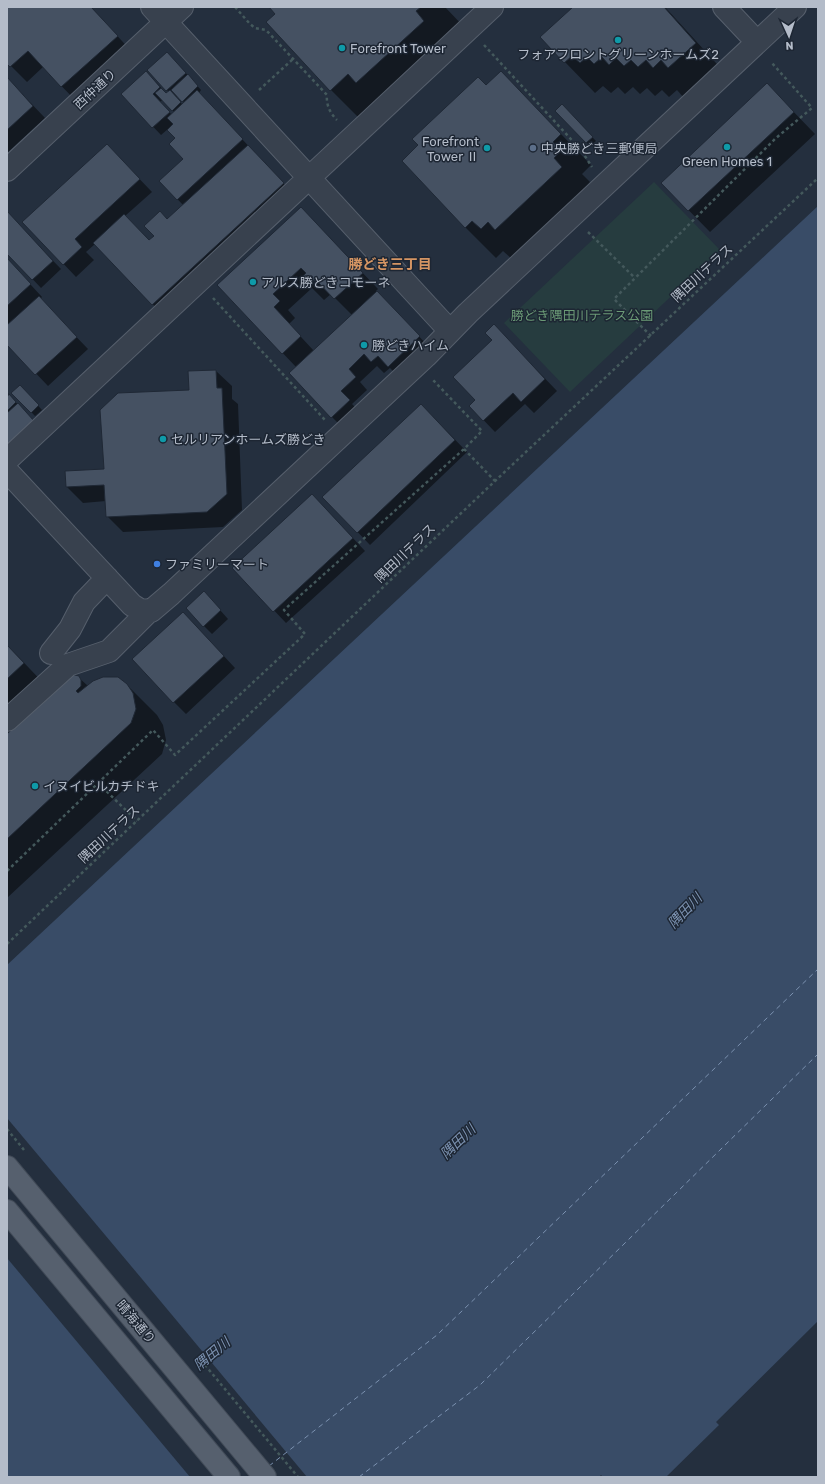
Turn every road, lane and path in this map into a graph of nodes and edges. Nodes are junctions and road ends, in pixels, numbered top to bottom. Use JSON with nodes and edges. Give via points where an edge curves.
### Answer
{"nodes":[{"id":1,"x":182,"y":7,"type":"edge"},
{"id":2,"x":235,"y":7,"type":"edge"},
{"id":3,"x":492,"y":7,"type":"edge"},
{"id":4,"x":724,"y":7,"type":"edge"},
{"id":5,"x":795,"y":7,"type":"edge"},
{"id":6,"x":159,"y":14,"type":"edge"},
{"id":7,"x":757,"y":42,"type":"junction"},
{"id":8,"x":484,"y":45,"type":"dead end"},
{"id":9,"x":293,"y":59,"type":"junction"},
{"id":10,"x":772,"y":63,"type":"dead end"},
{"id":11,"x":255,"y":95,"type":"dead end"},
{"id":12,"x":338,"y":121,"type":"dead end"},
{"id":13,"x":7,"y":170,"type":"edge"},
{"id":14,"x":594,"y":171,"type":"dead end"},
{"id":15,"x":309,"y":177,"type":"junction"},
{"id":16,"x":818,"y":178,"type":"edge"},
{"id":17,"x":585,"y":229,"type":"dead end"},
{"id":18,"x":635,"y":278,"type":"junction"},
{"id":19,"x":198,"y":282,"type":"junction"},
{"id":20,"x":450,"y":331,"type":"junction"},
{"id":21,"x":650,"y":336,"type":"junction"},
{"id":22,"x":430,"y":376,"type":"dead end"},
{"id":23,"x":325,"y":420,"type":"dead end"},
{"id":24,"x":464,"y":449,"type":"junction"},
{"id":25,"x":7,"y":460,"type":"edge"},
{"id":26,"x":7,"y":471,"type":"edge"},
{"id":27,"x":495,"y":481,"type":"junction"},
{"id":28,"x":107,"y":578,"type":"junction"},
{"id":29,"x":150,"y":610,"type":"junction"},
{"id":30,"x":51,"y":653,"type":"dead end"},
{"id":31,"x":7,"y":720,"type":"edge"},
{"id":32,"x":98,"y":783,"type":"junction"},
{"id":33,"x":138,"y":821,"type":"junction"},
{"id":34,"x":7,"y":871,"type":"edge"},
{"id":35,"x":7,"y":944,"type":"edge"},
{"id":36,"x":7,"y":1167,"type":"edge"},
{"id":37,"x":7,"y":1211,"type":"edge"},
{"id":38,"x":229,"y":1477,"type":"edge"},
{"id":39,"x":264,"y":1477,"type":"edge"}],
"edges":[{"from":1,"to":6,"type":"street","name":"西仲通り"},
{"from":2,"to":9,"type":"path","via":[[255,28],[266,30]]},
{"from":3,"to":15,"type":"street"},
{"from":4,"to":7,"type":"street"},
{"from":5,"to":7,"type":"street"},
{"from":6,"to":13,"type":"street","name":"西仲通り"},
{"from":6,"to":15,"type":"street"},
{"from":7,"to":20,"type":"street"},
{"from":8,"to":14,"type":"path","via":[[581,150]]},
{"from":9,"to":11,"type":"path"},
{"from":9,"to":12,"type":"path","via":[[328,95],[326,102]]},
{"from":10,"to":18,"type":"path","via":[[812,108],[776,138]]},
{"from":15,"to":19,"type":"street"},
{"from":15,"to":20,"type":"street"},
{"from":16,"to":21,"type":"path","name":"隅田川テラス"},
{"from":17,"to":18,"type":"path"},
{"from":18,"to":21,"type":"path","via":[[614,299]]},
{"from":19,"to":23,"type":"path"},
{"from":19,"to":25,"type":"street"},
{"from":20,"to":29,"type":"street","via":[[171,594]]},
{"from":21,"to":27,"type":"path","name":"隅田川テラス"},
{"from":22,"to":24,"type":"path","via":[[482,431]]},
{"from":24,"to":27,"type":"path"},
{"from":24,"to":32,"type":"path","via":[[284,610],[305,634],[175,755],[153,730]]},
{"from":26,"to":28,"type":"street"},
{"from":27,"to":33,"type":"path","name":"隅田川テラス"},
{"from":28,"to":29,"type":"street","via":[[132,605],[140,610]]},
{"from":28,"to":30,"type":"street","via":[[84,602],[70,629]]},
{"from":29,"to":31,"type":"street","via":[[109,651],[68,665]]},
{"from":32,"to":33,"type":"path"},
{"from":32,"to":34,"type":"path"},
{"from":33,"to":35,"type":"path","name":"隅田川テラス"},
{"from":36,"to":39,"type":"main road","name":"晴海通り"},
{"from":37,"to":38,"type":"main road"}]}
